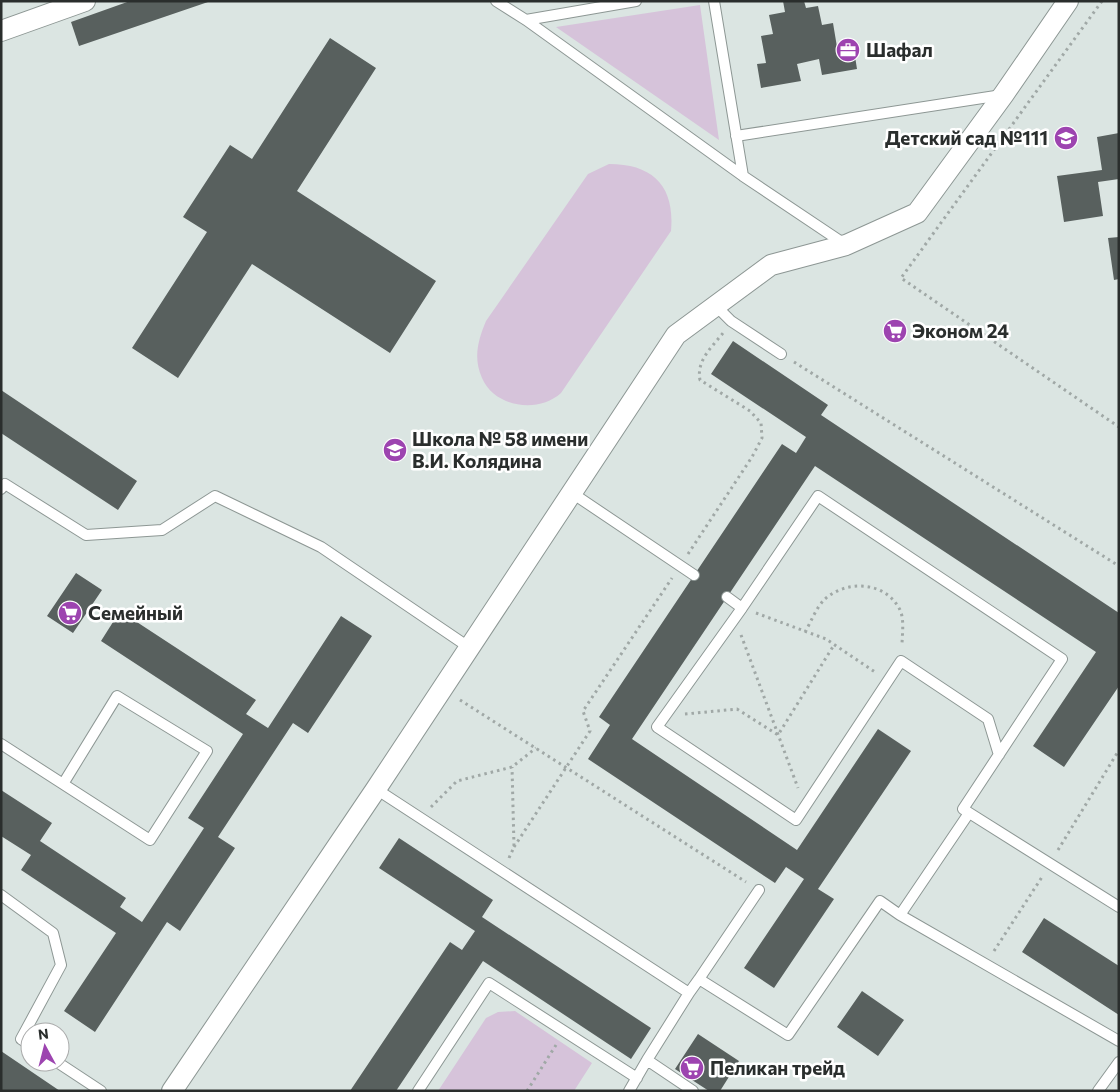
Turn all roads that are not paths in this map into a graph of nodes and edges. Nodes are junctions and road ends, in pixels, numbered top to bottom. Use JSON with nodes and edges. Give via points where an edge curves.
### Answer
{"nodes":[{"id":1,"x":496,"y":1,"type":"edge"},
{"id":2,"x":636,"y":1,"type":"edge"},
{"id":3,"x":714,"y":1,"type":"edge"},
{"id":4,"x":1068,"y":1,"type":"edge"},
{"id":5,"x":74,"y":3,"type":"edge"},
{"id":6,"x":526,"y":20,"type":"junction"},
{"id":7,"x":1,"y":31,"type":"edge"},
{"id":8,"x":1004,"y":94,"type":"junction"},
{"id":9,"x":736,"y":136,"type":"junction"},
{"id":10,"x":743,"y":176,"type":"junction"},
{"id":11,"x":846,"y":245,"type":"junction"},
{"id":12,"x":716,"y":306,"type":"junction"},
{"id":13,"x":781,"y":354,"type":"road end"},
{"id":14,"x":1,"y":489,"type":"edge"},
{"id":15,"x":572,"y":494,"type":"junction"},
{"id":16,"x":694,"y":575,"type":"dead end"},
{"id":17,"x":727,"y":597,"type":"dead end"},
{"id":18,"x":742,"y":608,"type":"junction"},
{"id":19,"x":470,"y":648,"type":"junction"},
{"id":20,"x":1,"y":744,"type":"edge"},
{"id":21,"x":999,"y":755,"type":"junction"},
{"id":22,"x":63,"y":784,"type":"junction"},
{"id":23,"x":376,"y":789,"type":"junction"},
{"id":24,"x":968,"y":813,"type":"junction"},
{"id":25,"x":759,"y":890,"type":"road end"},
{"id":26,"x":1,"y":895,"type":"edge"},
{"id":27,"x":1119,"y":907,"type":"edge"},
{"id":28,"x":900,"y":915,"type":"junction"},
{"id":29,"x":699,"y":979,"type":"junction"},
{"id":30,"x":690,"y":993,"type":"junction"},
{"id":31,"x":30,"y":1022,"type":"edge"},
{"id":32,"x":1119,"y":1041,"type":"edge"},
{"id":33,"x":647,"y":1060,"type":"junction"},
{"id":34,"x":1119,"y":1062,"type":"edge"},
{"id":35,"x":70,"y":1071,"type":"edge"},
{"id":36,"x":637,"y":1078,"type":"junction"},
{"id":37,"x":101,"y":1091,"type":"edge"},
{"id":38,"x":172,"y":1091,"type":"edge"},
{"id":39,"x":418,"y":1091,"type":"edge"},
{"id":40,"x":629,"y":1091,"type":"edge"},
{"id":41,"x":693,"y":1091,"type":"edge"},
{"id":42,"x":1098,"y":1091,"type":"edge"}],
"edges":[{"from":1,"to":6,"type":"lane"},
{"from":2,"to":6,"type":"lane"},
{"from":3,"to":9,"type":"lane"},
{"from":4,"to":8,"type":"street"},
{"from":5,"to":7,"type":"street"},
{"from":6,"to":10,"type":"lane"},
{"from":8,"to":9,"type":"lane"},
{"from":8,"to":11,"type":"street","via":[[917,213]]},
{"from":9,"to":10,"type":"lane"},
{"from":10,"to":11,"type":"lane"},
{"from":11,"to":12,"type":"street","via":[[771,265]]},
{"from":12,"to":13,"type":"lane","via":[[731,321]]},
{"from":12,"to":15,"type":"street","via":[[676,335]]},
{"from":14,"to":19,"type":"lane","via":[[5,484],[86,535],[162,530],[215,496],[321,547]]},
{"from":15,"to":16,"type":"lane"},
{"from":15,"to":19,"type":"street"},
{"from":17,"to":18,"type":"lane"},
{"from":18,"to":21,"type":"lane","via":[[818,496],[1062,659]]},
{"from":18,"to":21,"type":"lane","via":[[657,728],[796,820],[901,661],[988,719]]},
{"from":19,"to":23,"type":"street"},
{"from":20,"to":22,"type":"lane"},
{"from":21,"to":24,"type":"lane","via":[[963,809]]},
{"from":22,"to":22,"type":"lane","via":[[117,696],[207,751],[150,840]]},
{"from":23,"to":30,"type":"lane"},
{"from":23,"to":38,"type":"street"},
{"from":24,"to":27,"type":"lane"},
{"from":24,"to":28,"type":"lane"},
{"from":25,"to":29,"type":"lane"},
{"from":26,"to":31,"type":"lane","via":[[53,932],[61,965]]},
{"from":28,"to":29,"type":"lane","via":[[880,901],[788,1035]]},
{"from":28,"to":32,"type":"lane"},
{"from":29,"to":30,"type":"lane"},
{"from":30,"to":33,"type":"lane"},
{"from":33,"to":36,"type":"lane"},
{"from":33,"to":41,"type":"lane"},
{"from":34,"to":42,"type":"lane"},
{"from":35,"to":37,"type":"lane"},
{"from":36,"to":39,"type":"lane","via":[[490,983]]},
{"from":36,"to":40,"type":"lane"}]}
